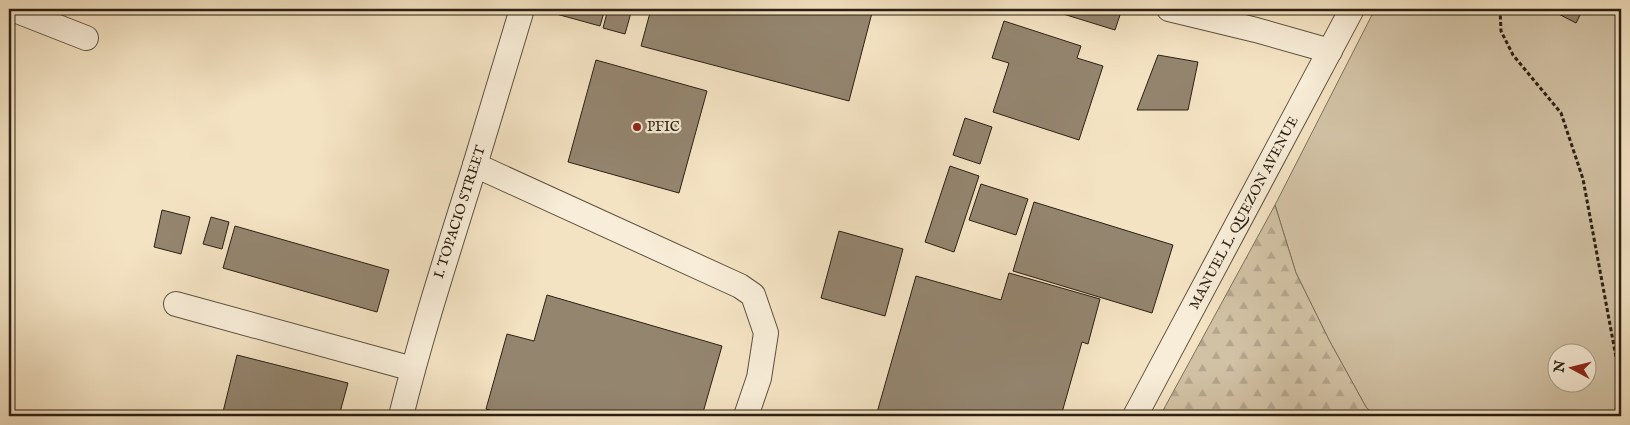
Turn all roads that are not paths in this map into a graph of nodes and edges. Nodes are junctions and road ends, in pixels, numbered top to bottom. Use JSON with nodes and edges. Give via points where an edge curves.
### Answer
{"nodes":[{"id":1,"x":12,"y":9,"type":"edge"},
{"id":2,"x":522,"y":9,"type":"edge"},
{"id":3,"x":1169,"y":9,"type":"edge"},
{"id":4,"x":1352,"y":9,"type":"edge"},
{"id":5,"x":86,"y":38,"type":"dead end"},
{"id":6,"x":1330,"y":52,"type":"junction"},
{"id":7,"x":475,"y":165,"type":"junction"},
{"id":8,"x":176,"y":304,"type":"dead end"},
{"id":9,"x":413,"y":369,"type":"junction"},
{"id":10,"x":401,"y":416,"type":"edge"},
{"id":11,"x":746,"y":416,"type":"edge"},
{"id":12,"x":1135,"y":416,"type":"edge"}],
"edges":[{"from":1,"to":5,"type":"street"},
{"from":2,"to":7,"type":"street","name":"I. TOPACIO STREET"},
{"from":3,"to":6,"type":"street"},
{"from":4,"to":6,"type":"street","name":"MANUEL L. QUEZON AVENUE"},
{"from":6,"to":12,"type":"street","name":"MANUEL L. QUEZON AVENUE"},
{"from":7,"to":9,"type":"street","name":"I. TOPACIO STREET"},
{"from":7,"to":11,"type":"street","via":[[754,295],[766,333],[759,378]]},
{"from":8,"to":9,"type":"street"},
{"from":9,"to":10,"type":"street","name":"I. TOPACIO STREET"}]}
